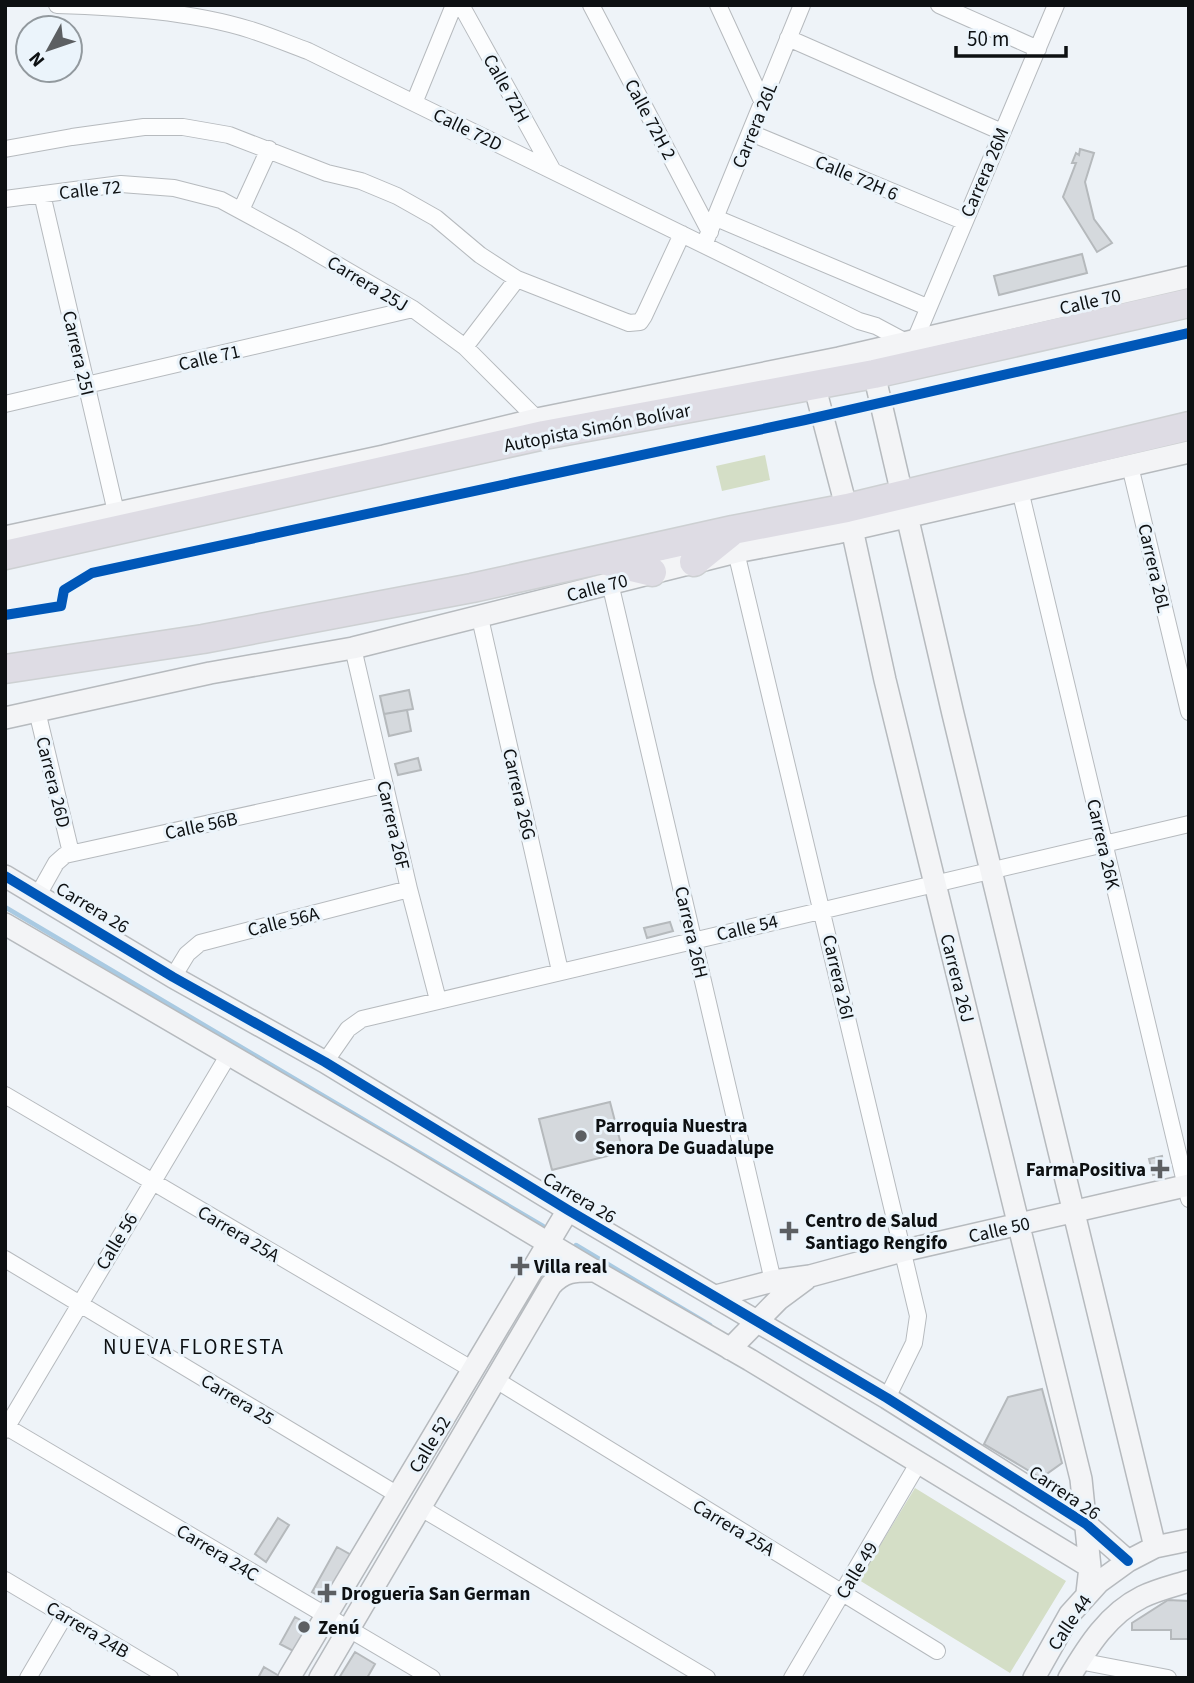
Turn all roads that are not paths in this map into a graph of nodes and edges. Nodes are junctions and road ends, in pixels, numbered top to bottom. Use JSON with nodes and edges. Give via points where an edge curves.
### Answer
{"nodes":[{"id":1,"x":57,"y":5,"type":"edge"},
{"id":2,"x":454,"y":5,"type":"edge"},
{"id":3,"x":460,"y":5,"type":"edge"},
{"id":4,"x":591,"y":5,"type":"edge"},
{"id":5,"x":718,"y":5,"type":"edge"},
{"id":6,"x":802,"y":5,"type":"edge"},
{"id":7,"x":939,"y":5,"type":"edge"},
{"id":8,"x":1056,"y":5,"type":"edge"},
{"id":9,"x":109,"y":6,"type":"edge"},
{"id":10,"x":202,"y":12,"type":"edge"},
{"id":11,"x":788,"y":38,"type":"junction"},
{"id":12,"x":1038,"y":49,"type":"junction"},
{"id":13,"x":414,"y":103,"type":"junction"},
{"id":14,"x":763,"y":103,"type":"junction"},
{"id":15,"x":1002,"y":132,"type":"junction"},
{"id":16,"x":751,"y":133,"type":"junction"},
{"id":17,"x":5,"y":149,"type":"edge"},
{"id":18,"x":269,"y":149,"type":"junction"},
{"id":19,"x":553,"y":171,"type":"junction"},
{"id":20,"x":174,"y":188,"type":"joint"},
{"id":21,"x":42,"y":194,"type":"junction"},
{"id":22,"x":5,"y":200,"type":"edge"},
{"id":23,"x":241,"y":210,"type":"junction"},
{"id":24,"x":963,"y":221,"type":"junction"},
{"id":25,"x":710,"y":232,"type":"junction"},
{"id":26,"x":682,"y":234,"type":"junction"},
{"id":27,"x":1189,"y":277,"type":"edge"},
{"id":28,"x":517,"y":279,"type":"junction"},
{"id":29,"x":1189,"y":303,"type":"edge"},
{"id":30,"x":928,"y":307,"type":"junction"},
{"id":31,"x":413,"y":309,"type":"junction"},
{"id":32,"x":859,"y":321,"type":"junction"},
{"id":33,"x":910,"y":341,"type":"junction"},
{"id":34,"x":465,"y":346,"type":"junction"},
{"id":35,"x":871,"y":363,"type":"junction"},
{"id":36,"x":812,"y":375,"type":"junction"},
{"id":37,"x":87,"y":386,"type":"junction"},
{"id":38,"x":5,"y":404,"type":"edge"},
{"id":39,"x":537,"y":418,"type":"junction"},
{"id":40,"x":1189,"y":426,"type":"edge"},
{"id":41,"x":1189,"y":452,"type":"edge"},
{"id":42,"x":386,"y":463,"type":"junction"},
{"id":43,"x":1130,"y":466,"type":"junction"},
{"id":44,"x":1020,"y":490,"type":"junction"},
{"id":45,"x":904,"y":506,"type":"junction"},
{"id":46,"x":116,"y":512,"type":"junction"},
{"id":47,"x":850,"y":518,"type":"junction"},
{"id":48,"x":5,"y":537,"type":"edge"},
{"id":49,"x":735,"y":541,"type":"junction"},
{"id":50,"x":5,"y":555,"type":"edge"},
{"id":51,"x":694,"y":562,"type":"joint"},
{"id":52,"x":605,"y":571,"type":"junction"},
{"id":53,"x":652,"y":572,"type":"joint"},
{"id":54,"x":480,"y":618,"type":"junction"},
{"id":55,"x":353,"y":648,"type":"junction"},
{"id":56,"x":5,"y":669,"type":"edge"},
{"id":57,"x":37,"y":711,"type":"junction"},
{"id":58,"x":1189,"y":712,"type":"edge"},
{"id":59,"x":5,"y":718,"type":"edge"},
{"id":60,"x":384,"y":785,"type":"junction"},
{"id":61,"x":1189,"y":824,"type":"edge"},
{"id":62,"x":1104,"y":844,"type":"junction"},
{"id":63,"x":71,"y":853,"type":"junction"},
{"id":64,"x":992,"y":870,"type":"junction"},
{"id":65,"x":5,"y":876,"type":"edge"},
{"id":66,"x":935,"y":883,"type":"junction"},
{"id":67,"x":409,"y":889,"type":"junction"},
{"id":68,"x":38,"y":895,"type":"junction"},
{"id":69,"x":823,"y":910,"type":"junction"},
{"id":70,"x":5,"y":924,"type":"edge"},
{"id":71,"x":694,"y":940,"type":"junction"},
{"id":72,"x":560,"y":971,"type":"junction"},
{"id":73,"x":173,"y":977,"type":"junction"},
{"id":74,"x":438,"y":1000,"type":"junction"},
{"id":75,"x":229,"y":1054,"type":"junction"},
{"id":76,"x":325,"y":1062,"type":"junction"},
{"id":77,"x":5,"y":1095,"type":"edge"},
{"id":78,"x":152,"y":1181,"type":"junction"},
{"id":79,"x":1188,"y":1190,"type":"edge"},
{"id":80,"x":568,"y":1210,"type":"junction"},
{"id":81,"x":1074,"y":1212,"type":"junction"},
{"id":82,"x":1019,"y":1224,"type":"junction"},
{"id":83,"x":548,"y":1244,"type":"junction"},
{"id":84,"x":902,"y":1251,"type":"junction"},
{"id":85,"x":5,"y":1259,"type":"edge"},
{"id":86,"x":595,"y":1271,"type":"junction"},
{"id":87,"x":810,"y":1276,"type":"junction"},
{"id":88,"x":773,"y":1281,"type":"junction"},
{"id":89,"x":716,"y":1296,"type":"junction"},
{"id":90,"x":78,"y":1303,"type":"junction"},
{"id":91,"x":756,"y":1320,"type":"junction"},
{"id":92,"x":730,"y":1349,"type":"junction"},
{"id":93,"x":472,"y":1370,"type":"junction"},
{"id":94,"x":496,"y":1380,"type":"junction"},
{"id":95,"x":887,"y":1398,"type":"junction"},
{"id":96,"x":6,"y":1428,"type":"edge"},
{"id":97,"x":919,"y":1462,"type":"junction"},
{"id":98,"x":398,"y":1495,"type":"junction"},
{"id":99,"x":421,"y":1507,"type":"junction"},
{"id":100,"x":1086,"y":1524,"type":"junction"},
{"id":101,"x":1189,"y":1540,"type":"edge"},
{"id":102,"x":1154,"y":1547,"type":"junction"},
{"id":103,"x":1128,"y":1561,"type":"junction"},
{"id":104,"x":1090,"y":1567,"type":"junction"},
{"id":105,"x":5,"y":1580,"type":"edge"},
{"id":106,"x":1189,"y":1581,"type":"edge"},
{"id":107,"x":842,"y":1593,"type":"junction"},
{"id":108,"x":1087,"y":1593,"type":"junction"},
{"id":109,"x":65,"y":1615,"type":"junction"},
{"id":110,"x":326,"y":1616,"type":"junction"},
{"id":111,"x":349,"y":1629,"type":"junction"},
{"id":112,"x":937,"y":1651,"type":"dead end"},
{"id":113,"x":1074,"y":1670,"type":"edge"},
{"id":114,"x":28,"y":1678,"type":"edge"},
{"id":115,"x":170,"y":1678,"type":"edge"},
{"id":116,"x":289,"y":1678,"type":"edge"},
{"id":117,"x":320,"y":1678,"type":"edge"},
{"id":118,"x":432,"y":1678,"type":"edge"},
{"id":119,"x":707,"y":1678,"type":"edge"},
{"id":120,"x":792,"y":1678,"type":"edge"},
{"id":121,"x":1034,"y":1678,"type":"edge"},
{"id":122,"x":1168,"y":1678,"type":"edge"}],
"edges":[{"from":1,"to":9,"type":"street","name":"Calle 72D"},
{"from":2,"to":13,"type":"street"},
{"from":3,"to":19,"type":"street","name":"Calle 72H"},
{"from":4,"to":25,"type":"street","name":"Calle 72H 2"},
{"from":5,"to":14,"type":"street"},
{"from":6,"to":11,"type":"street","name":"Carrera 26L"},
{"from":7,"to":12,"type":"street"},
{"from":8,"to":12,"type":"street","name":"Carrera 26M"},
{"from":9,"to":10,"type":"street","name":"Calle 72D"},
{"from":10,"to":13,"type":"street","name":"Calle 72D","via":[[307,51]]},
{"from":11,"to":14,"type":"street","name":"Carrera 26L"},
{"from":11,"to":15,"type":"street"},
{"from":12,"to":15,"type":"street","name":"Carrera 26M"},
{"from":13,"to":19,"type":"street","name":"Calle 72D"},
{"from":14,"to":16,"type":"street","name":"Carrera 26L"},
{"from":15,"to":24,"type":"street","name":"Carrera 26M"},
{"from":16,"to":24,"type":"street","name":"Calle 72H 6"},
{"from":16,"to":25,"type":"street","name":"Carrera 26L"},
{"from":17,"to":18,"type":"street","via":[[132,128],[170,127],[229,135]]},
{"from":18,"to":23,"type":"street"},
{"from":18,"to":28,"type":"street","via":[[397,196],[436,218],[480,256]]},
{"from":19,"to":26,"type":"street","name":"Calle 72D"},
{"from":20,"to":21,"type":"street","name":"Calle 72","via":[[121,184]]},
{"from":20,"to":23,"type":"street","name":"Carrera 25J"},
{"from":21,"to":22,"type":"street","name":"Calle 72"},
{"from":21,"to":37,"type":"street","name":"Carrera 25I"},
{"from":23,"to":31,"type":"street","name":"Carrera 25J"},
{"from":24,"to":30,"type":"street","name":"Carrera 26M"},
{"from":25,"to":26,"type":"street","name":"Calle 72D"},
{"from":25,"to":30,"type":"street"},
{"from":25,"to":32,"type":"street","name":"Calle 72D"},
{"from":26,"to":28,"type":"street","via":[[640,321],[629,324]]},
{"from":27,"to":33,"type":"street","name":"Calle 70"},
{"from":28,"to":34,"type":"street"},
{"from":29,"to":35,"type":"highway","name":"Autopista Simón Bolívar"},
{"from":30,"to":33,"type":"street","name":"Carrera 26M"},
{"from":31,"to":34,"type":"street","name":"Carrera 25J"},
{"from":31,"to":37,"type":"street","name":"Calle 71"},
{"from":32,"to":33,"type":"street","name":"Calle 72D"},
{"from":32,"to":35,"type":"street"},
{"from":33,"to":35,"type":"street","name":"Calle 70"},
{"from":34,"to":39,"type":"street","name":"Carrera 25J"},
{"from":35,"to":36,"type":"highway","name":"Autopista Simón Bolívar"},
{"from":35,"to":45,"type":"street"},
{"from":36,"to":39,"type":"street"},
{"from":36,"to":42,"type":"highway","name":"Autopista Simón Bolívar","via":[[544,435]]},
{"from":36,"to":47,"type":"street","name":"Carrera 26J"},
{"from":37,"to":38,"type":"street","name":"Calle 71"},
{"from":37,"to":46,"type":"street","name":"Carrera 25I"},
{"from":39,"to":42,"type":"street"},
{"from":40,"to":45,"type":"highway"},
{"from":41,"to":43,"type":"street"},
{"from":42,"to":46,"type":"street"},
{"from":42,"to":50,"type":"highway","name":"Autopista Simón Bolívar"},
{"from":43,"to":44,"type":"street"},
{"from":43,"to":58,"type":"street","name":"Carrera 26L"},
{"from":44,"to":45,"type":"street"},
{"from":44,"to":62,"type":"street","name":"Carrera 26K"},
{"from":45,"to":47,"type":"highway"},
{"from":45,"to":64,"type":"street"},
{"from":46,"to":48,"type":"street"},
{"from":47,"to":49,"type":"highway"},
{"from":47,"to":66,"type":"street","name":"Carrera 26J"},
{"from":49,"to":51,"type":"highway"},
{"from":49,"to":52,"type":"highway"},
{"from":49,"to":69,"type":"street","name":"Carrera 26I"},
{"from":51,"to":53,"type":"street","name":"Calle 70"},
{"from":52,"to":53,"type":"highway"},
{"from":52,"to":54,"type":"street","name":"Calle 70"},
{"from":52,"to":56,"type":"highway","via":[[459,591],[216,637]]},
{"from":52,"to":71,"type":"street","name":"Carrera 26H"},
{"from":54,"to":55,"type":"street","name":"Calle 70"},
{"from":54,"to":72,"type":"street","name":"Carrera 26G"},
{"from":55,"to":57,"type":"street","name":"Calle 70"},
{"from":55,"to":60,"type":"street","name":"Carrera 26F"},
{"from":57,"to":59,"type":"street","name":"Calle 70"},
{"from":57,"to":63,"type":"street","name":"Carrera 26D"},
{"from":60,"to":63,"type":"street","name":"Calle 56B"},
{"from":60,"to":67,"type":"street","name":"Carrera 26F"},
{"from":61,"to":62,"type":"street","name":"Calle 54"},
{"from":62,"to":64,"type":"street","name":"Calle 54"},
{"from":62,"to":79,"type":"street","name":"Carrera 26K"},
{"from":63,"to":68,"type":"street","via":[[59,860]]},
{"from":64,"to":66,"type":"street","name":"Calle 54"},
{"from":64,"to":81,"type":"street"},
{"from":65,"to":68,"type":"street","name":"Carrera 26"},
{"from":66,"to":69,"type":"street","name":"Calle 54"},
{"from":66,"to":82,"type":"street","name":"Carrera 26J"},
{"from":67,"to":73,"type":"street","name":"Calle 56A","via":[[200,943]]},
{"from":67,"to":74,"type":"street","name":"Carrera 26F"},
{"from":68,"to":73,"type":"street","name":"Carrera 26"},
{"from":69,"to":71,"type":"street","name":"Calle 54"},
{"from":69,"to":84,"type":"street","name":"Carrera 26I"},
{"from":70,"to":75,"type":"street"},
{"from":71,"to":72,"type":"street","name":"Calle 54"},
{"from":71,"to":88,"type":"street","name":"Carrera 26H"},
{"from":72,"to":74,"type":"street","name":"Calle 54"},
{"from":73,"to":76,"type":"street","name":"Carrera 26"},
{"from":74,"to":76,"type":"street","name":"Calle 54","via":[[362,1019],[353,1024]]},
{"from":75,"to":78,"type":"street","name":"Calle 56"},
{"from":75,"to":83,"type":"street"},
{"from":76,"to":80,"type":"street","name":"Carrera 26"},
{"from":77,"to":78,"type":"street","name":"Carrera 25A"},
{"from":78,"to":90,"type":"street","name":"Calle 56"},
{"from":78,"to":93,"type":"street","name":"Carrera 25A"},
{"from":79,"to":81,"type":"street","name":"Calle 50"},
{"from":80,"to":83,"type":"street","name":"Calle 52"},
{"from":80,"to":89,"type":"street","name":"Carrera 26"},
{"from":81,"to":82,"type":"street","name":"Calle 50"},
{"from":81,"to":102,"type":"street"},
{"from":82,"to":84,"type":"street","name":"Calle 50"},
{"from":82,"to":100,"type":"street","name":"Carrera 26J","via":[[1081,1479]]},
{"from":83,"to":86,"type":"street"},
{"from":83,"to":93,"type":"street","name":"Calle 52"},
{"from":84,"to":87,"type":"street","name":"Calle 50"},
{"from":84,"to":95,"type":"street","name":"Carrera 26I","via":[[918,1326]]},
{"from":85,"to":90,"type":"street","name":"Carrera 25"},
{"from":86,"to":92,"type":"street"},
{"from":86,"to":94,"type":"street","name":"Calle 52","via":[[562,1274],[551,1285]]},
{"from":87,"to":88,"type":"street","name":"Calle 50"},
{"from":87,"to":91,"type":"street","name":"Calle 50"},
{"from":88,"to":89,"type":"street","name":"Calle 50"},
{"from":89,"to":91,"type":"street","name":"Carrera 26"},
{"from":90,"to":96,"type":"street","name":"Calle 56"},
{"from":90,"to":98,"type":"street","name":"Carrera 25"},
{"from":91,"to":92,"type":"street","name":"Calle 50"},
{"from":91,"to":95,"type":"street","name":"Carrera 26"},
{"from":92,"to":97,"type":"street"},
{"from":93,"to":98,"type":"street","name":"Calle 52"},
{"from":94,"to":99,"type":"street","name":"Calle 52"},
{"from":94,"to":107,"type":"street","name":"Carrera 25A"},
{"from":95,"to":100,"type":"street","name":"Carrera 26"},
{"from":96,"to":110,"type":"street","name":"Carrera 24C"},
{"from":97,"to":104,"type":"street"},
{"from":97,"to":107,"type":"street","name":"Calle 49"},
{"from":98,"to":110,"type":"street","name":"Calle 52"},
{"from":99,"to":111,"type":"street","name":"Calle 52"},
{"from":99,"to":119,"type":"street"},
{"from":100,"to":103,"type":"street","name":"Carrera 26"},
{"from":100,"to":104,"type":"street","name":"Carrera 26J"},
{"from":101,"to":102,"type":"street","name":"Calle 44"},
{"from":102,"to":103,"type":"street","name":"Calle 44"},
{"from":103,"to":108,"type":"street","name":"Calle 44"},
{"from":104,"to":108,"type":"street","name":"Carrera 26J"},
{"from":105,"to":109,"type":"street","name":"Carrera 24B"},
{"from":106,"to":113,"type":"street","name":"Calle 44","via":[[1128,1606],[1105,1625]]},
{"from":107,"to":112,"type":"street","name":"Carrera 25A"},
{"from":107,"to":120,"type":"street","name":"Calle 49"},
{"from":108,"to":121,"type":"street","name":"Calle 44"},
{"from":109,"to":114,"type":"street"},
{"from":109,"to":115,"type":"street","name":"Carrera 24B"},
{"from":110,"to":111,"type":"street","name":"Carrera 24C"},
{"from":110,"to":116,"type":"street","name":"Calle 52"},
{"from":111,"to":117,"type":"street","name":"Calle 52"},
{"from":111,"to":118,"type":"street","name":"Carrera 24C"},
{"from":113,"to":122,"type":"street"}]}
